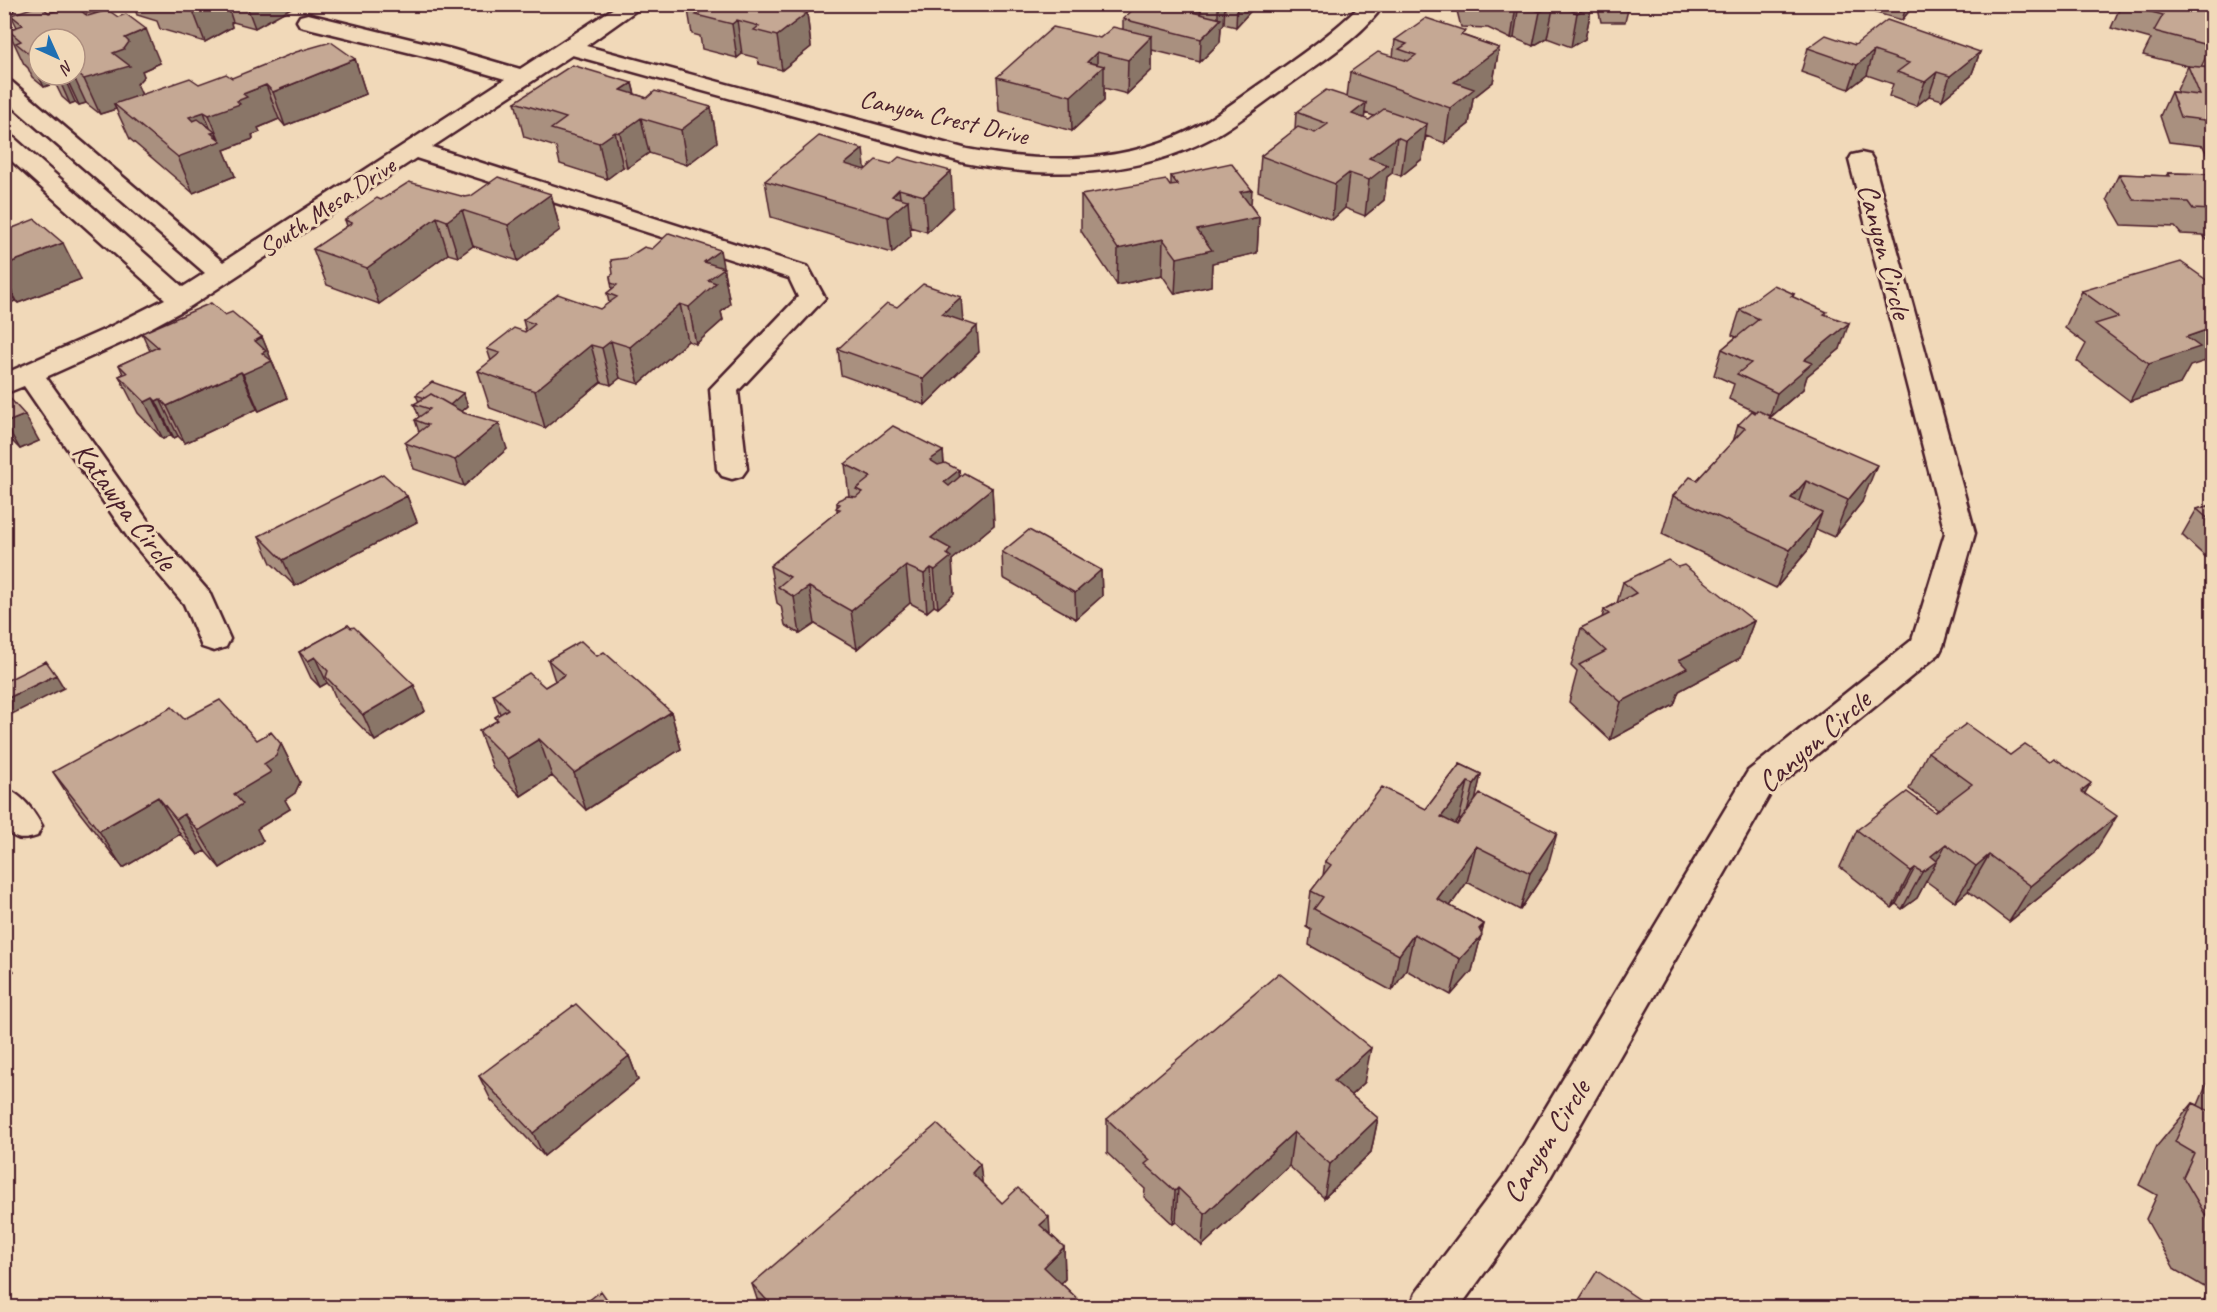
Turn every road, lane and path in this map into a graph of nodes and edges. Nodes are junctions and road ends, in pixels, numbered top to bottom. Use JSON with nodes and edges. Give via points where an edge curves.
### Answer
{"nodes":[{"id":1,"x":635,"y":4,"type":"edge"},
{"id":2,"x":1374,"y":4,"type":"edge"},
{"id":3,"x":308,"y":21,"type":"dead end"},
{"id":4,"x":570,"y":48,"type":"junction"},
{"id":5,"x":522,"y":77,"type":"junction"},
{"id":6,"x":4,"y":87,"type":"edge"},
{"id":7,"x":4,"y":141,"type":"edge"},
{"id":8,"x":414,"y":149,"type":"junction"},
{"id":9,"x":1861,"y":160,"type":"dead end"},
{"id":10,"x":223,"y":275,"type":"junction"},
{"id":11,"x":182,"y":300,"type":"junction"},
{"id":12,"x":17,"y":380,"type":"edge"},
{"id":13,"x":732,"y":469,"type":"dead end"},
{"id":14,"x":214,"y":639,"type":"dead end"},
{"id":15,"x":1432,"y":1308,"type":"edge"}],
"edges":[{"from":1,"to":4,"type":"street","name":"South Mesa Drive"},
{"from":2,"to":4,"type":"street","name":"Canyon Crest Drive","via":[[1335,42],[1209,129],[1142,157],[1075,168],[1018,166],[965,156]]},
{"from":3,"to":5,"type":"street"},
{"from":4,"to":5,"type":"street","name":"South Mesa Drive"},
{"from":5,"to":8,"type":"street","name":"South Mesa Drive"},
{"from":6,"to":10,"type":"street"},
{"from":7,"to":11,"type":"street"},
{"from":8,"to":10,"type":"street","name":"South Mesa Drive"},
{"from":8,"to":13,"type":"street","via":[[799,273],[812,298],[724,389]]},
{"from":9,"to":15,"type":"street","name":"Canyon Circle","via":[[1960,533],[1927,646],[1760,781],[1521,1188]]},
{"from":10,"to":11,"type":"street","name":"South Mesa Drive"},
{"from":11,"to":12,"type":"street","name":"South Mesa Drive"},
{"from":12,"to":14,"type":"street","name":"Katawpa Circle","via":[[198,600]]}]}
